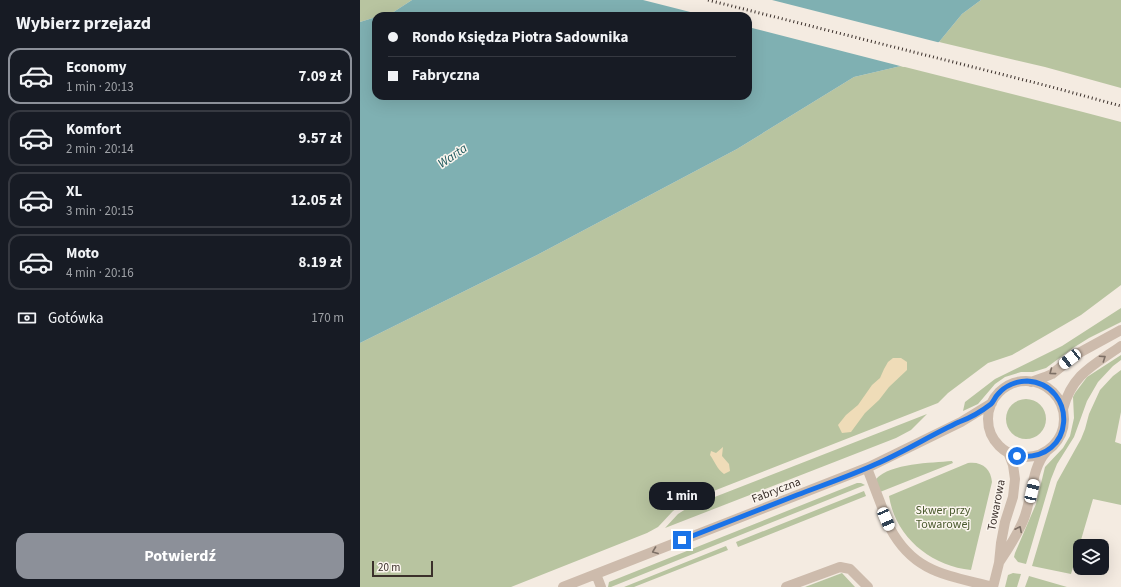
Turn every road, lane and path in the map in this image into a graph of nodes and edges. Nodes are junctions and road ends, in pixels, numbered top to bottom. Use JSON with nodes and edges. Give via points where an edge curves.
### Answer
{"nodes":[{"id":1,"x":1121,"y":330,"type":"edge"},
{"id":2,"x":1121,"y":346,"type":"edge"},
{"id":3,"x":1031,"y":382,"type":"junction"},
{"id":4,"x":992,"y":402,"type":"junction"},
{"id":5,"x":1063,"y":409,"type":"junction"},
{"id":6,"x":1047,"y":451,"type":"junction"},
{"id":7,"x":1008,"y":452,"type":"junction"},
{"id":8,"x":867,"y":468,"type":"junction"},
{"id":9,"x":999,"y":563,"type":"junction"},
{"id":10,"x":596,"y":574,"type":"junction"},
{"id":11,"x":563,"y":587,"type":"edge"},
{"id":12,"x":601,"y":587,"type":"edge"},
{"id":13,"x":786,"y":587,"type":"edge"},
{"id":14,"x":868,"y":587,"type":"edge"},
{"id":15,"x":993,"y":587,"type":"edge"}],
"edges":[{"from":1,"to":3,"type":"street","one_way":true,"via":[[1077,354],[1052,374]]},
{"from":5,"to":2,"type":"street","one_way":true,"via":[[1070,388],[1078,377]]},
{"from":3,"to":4,"type":"street","via":[[1020,382],[1007,387]]},
{"from":3,"to":5,"type":"street","via":[[1052,392]]},
{"from":4,"to":7,"type":"street","via":[[988,420],[990,429],[998,444]]},
{"from":4,"to":8,"type":"street","name":"Fabryczna","via":[[961,422]]},
{"from":5,"to":6,"type":"street","via":[[1062,433]]},
{"from":6,"to":7,"type":"street","via":[[1038,456],[1028,457]]},
{"from":9,"to":6,"type":"street","name":"Towarowa","one_way":true,"via":[[1023,521],[1040,459]]},
{"from":7,"to":9,"type":"street","name":"Towarowa","via":[[1015,479]]},
{"from":8,"to":10,"type":"street","name":"Fabryczna","one_way":true},
{"from":8,"to":15,"type":"street","via":[[890,528],[906,552],[938,573]]},
{"from":9,"to":15,"type":"street","name":"Towarowa"},
{"from":10,"to":11,"type":"street","name":"Fabryczna"},
{"from":10,"to":12,"type":"street"},
{"from":13,"to":14,"type":"street","via":[[840,567],[850,569]]}]}
